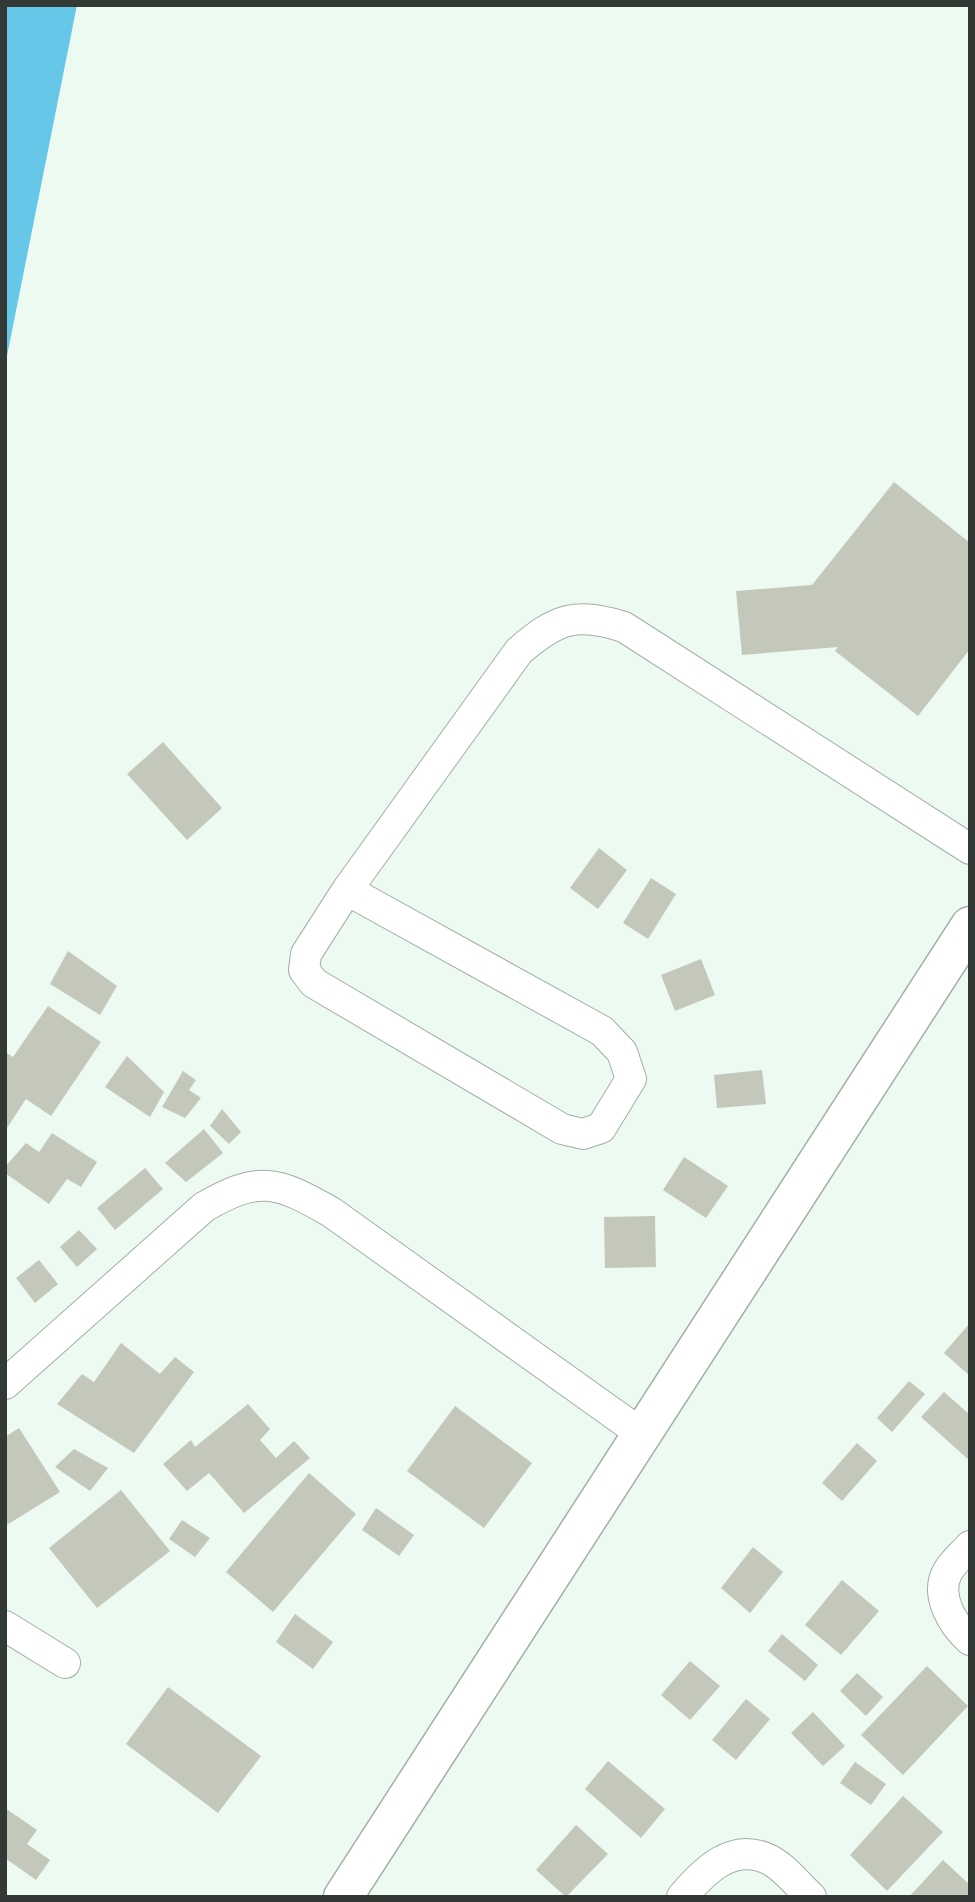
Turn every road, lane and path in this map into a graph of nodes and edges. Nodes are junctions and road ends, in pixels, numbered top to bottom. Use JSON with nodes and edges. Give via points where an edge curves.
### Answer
{"nodes":[{"id":1,"x":970,"y":849,"type":"edge"},
{"id":2,"x":347,"y":890,"type":"junction"},
{"id":3,"x":970,"y":926,"type":"edge"},
{"id":4,"x":5,"y":1384,"type":"edge"},
{"id":5,"x":642,"y":1434,"type":"junction"},
{"id":6,"x":970,"y":1546,"type":"edge"},
{"id":7,"x":5,"y":1626,"type":"edge"},
{"id":8,"x":970,"y":1640,"type":"edge"},
{"id":9,"x":65,"y":1663,"type":"dead end"},
{"id":10,"x":343,"y":1897,"type":"edge"},
{"id":11,"x":682,"y":1897,"type":"edge"},
{"id":12,"x":811,"y":1897,"type":"edge"}],
"edges":[{"from":1,"to":2,"type":"street","via":[[624,627],[596,618],[570,619],[545,628],[519,651]]},
{"from":2,"to":2,"type":"street","via":[[602,1031],[622,1052],[631,1079],[601,1128],[583,1134],[562,1129],[314,983],[304,970],[306,954]]},
{"from":3,"to":5,"type":"street"},
{"from":4,"to":5,"type":"street","via":[[204,1207],[232,1191],[263,1184],[295,1192],[331,1212]]},
{"from":5,"to":10,"type":"street"},
{"from":6,"to":8,"type":"street","via":[[946,1573],[944,1601],[959,1631]]},
{"from":7,"to":9,"type":"street"},
{"from":11,"to":12,"type":"street","via":[[707,1868],[741,1853],[770,1860]]}]}
